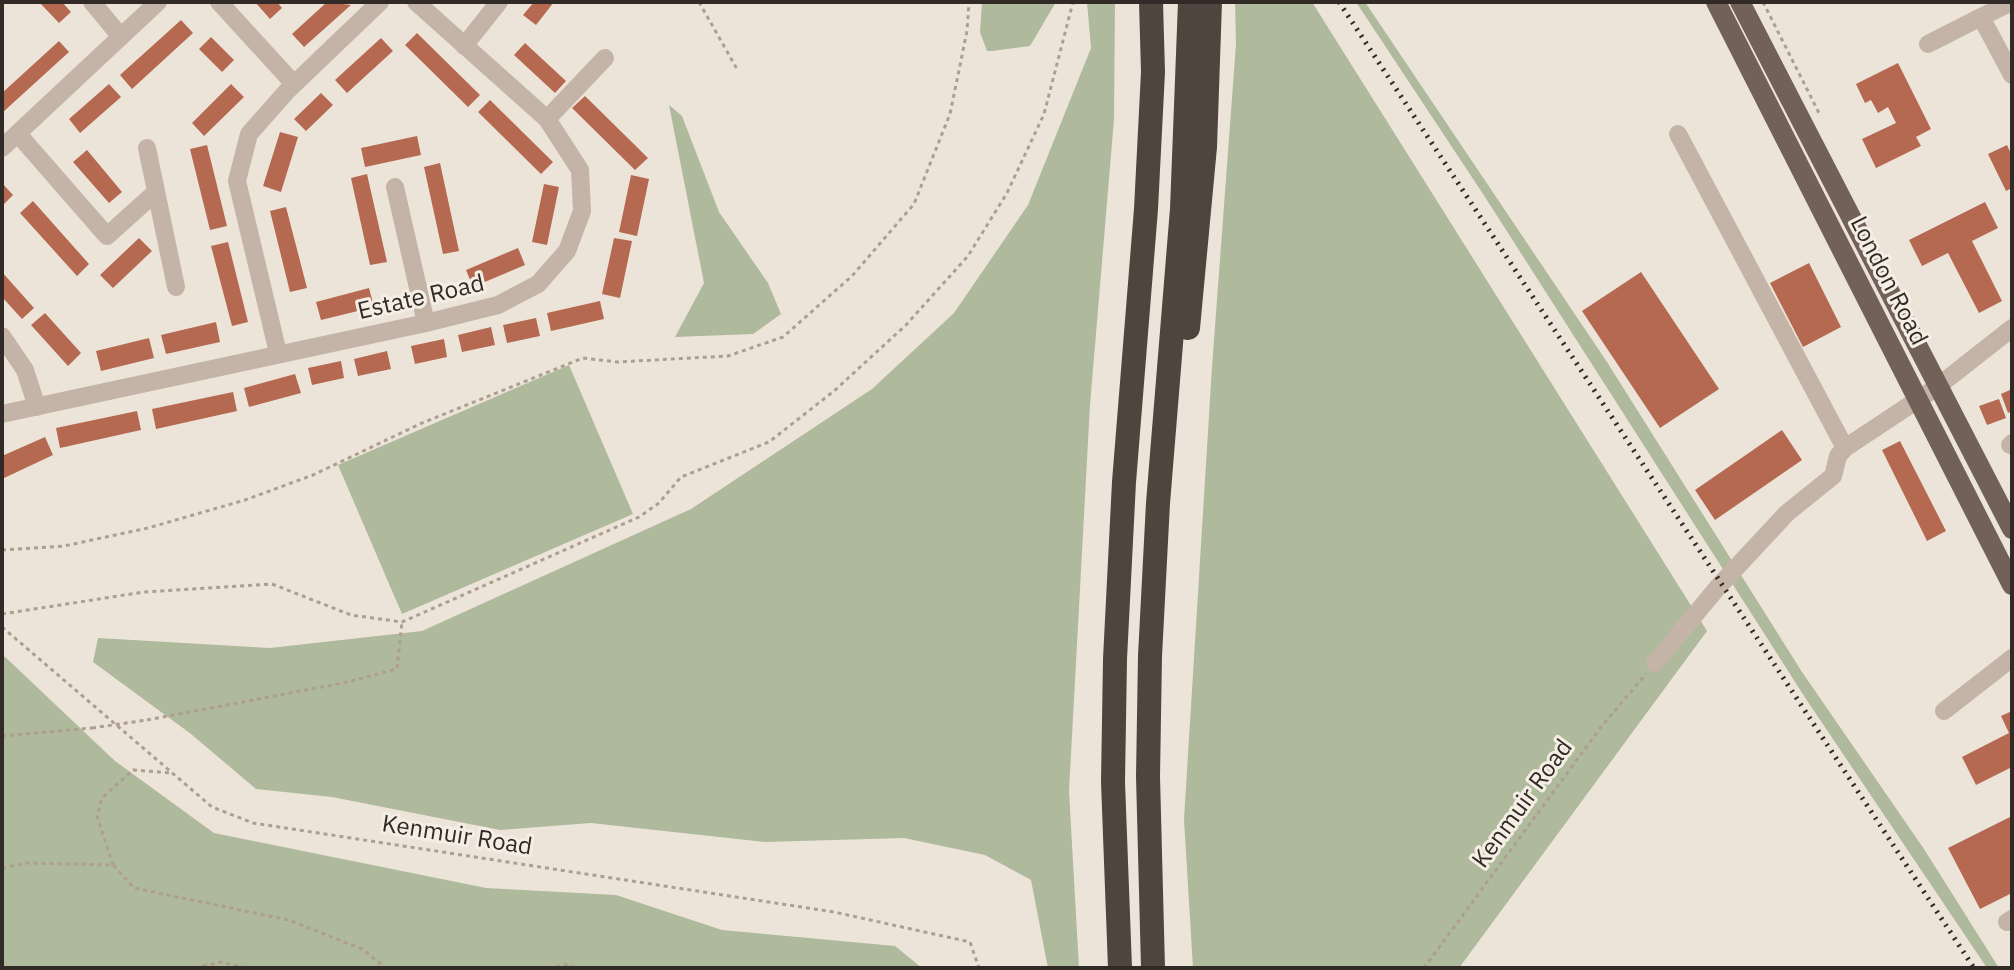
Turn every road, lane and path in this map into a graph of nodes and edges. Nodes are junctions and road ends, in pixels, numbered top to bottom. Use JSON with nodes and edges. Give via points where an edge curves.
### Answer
{"nodes":[{"id":1,"x":92,"y":2,"type":"edge"},
{"id":2,"x":158,"y":2,"type":"edge"},
{"id":3,"x":219,"y":2,"type":"edge"},
{"id":4,"x":380,"y":2,"type":"edge"},
{"id":5,"x":416,"y":2,"type":"edge"},
{"id":6,"x":499,"y":2,"type":"edge"},
{"id":7,"x":699,"y":2,"type":"edge"},
{"id":8,"x":969,"y":2,"type":"edge"},
{"id":9,"x":1073,"y":2,"type":"edge"},
{"id":10,"x":1151,"y":2,"type":"edge"},
{"id":11,"x":1190,"y":2,"type":"edge"},
{"id":12,"x":1210,"y":2,"type":"edge"},
{"id":13,"x":1716,"y":2,"type":"edge"},
{"id":14,"x":1740,"y":2,"type":"edge"},
{"id":15,"x":2012,"y":2,"type":"edge"},
{"id":16,"x":1981,"y":17,"type":"junction"},
{"id":17,"x":121,"y":37,"type":"junction"},
{"id":18,"x":1928,"y":44,"type":"dead end"},
{"id":19,"x":464,"y":46,"type":"junction"},
{"id":20,"x":605,"y":58,"type":"dead end"},
{"id":21,"x":737,"y":69,"type":"dead end"},
{"id":22,"x":2012,"y":75,"type":"edge"},
{"id":23,"x":294,"y":84,"type":"junction"},
{"id":24,"x":547,"y":119,"type":"junction"},
{"id":25,"x":18,"y":134,"type":"junction"},
{"id":26,"x":1678,"y":134,"type":"dead end"},
{"id":27,"x":2,"y":148,"type":"edge"},
{"id":28,"x":147,"y":148,"type":"dead end"},
{"id":29,"x":395,"y":187,"type":"dead end"},
{"id":30,"x":156,"y":192,"type":"junction"},
{"id":31,"x":176,"y":287,"type":"dead end"},
{"id":32,"x":426,"y":323,"type":"junction"},
{"id":33,"x":2012,"y":328,"type":"edge"},
{"id":34,"x":2,"y":336,"type":"edge"},
{"id":35,"x":278,"y":353,"type":"junction"},
{"id":36,"x":1937,"y":387,"type":"junction"},
{"id":37,"x":1920,"y":399,"type":"junction"},
{"id":38,"x":37,"y":407,"type":"junction"},
{"id":39,"x":2,"y":414,"type":"edge"},
{"id":40,"x":1845,"y":448,"type":"junction"},
{"id":41,"x":2012,"y":529,"type":"edge"},
{"id":42,"x":2,"y":550,"type":"edge"},
{"id":43,"x":2012,"y":585,"type":"edge"},
{"id":44,"x":2,"y":614,"type":"edge"},
{"id":45,"x":402,"y":622,"type":"junction"},
{"id":46,"x":2,"y":627,"type":"edge"},
{"id":47,"x":2012,"y":658,"type":"edge"},
{"id":48,"x":1655,"y":663,"type":"joint"},
{"id":49,"x":1944,"y":711,"type":"dead end"},
{"id":50,"x":2,"y":736,"type":"edge"},
{"id":51,"x":172,"y":773,"type":"junction"},
{"id":52,"x":1148,"y":776,"type":"junction"},
{"id":53,"x":113,"y":865,"type":"junction"},
{"id":54,"x":2,"y":868,"type":"edge"},
{"id":55,"x":195,"y":968,"type":"edge"},
{"id":56,"x":248,"y":968,"type":"edge"},
{"id":57,"x":386,"y":968,"type":"edge"},
{"id":58,"x":548,"y":968,"type":"edge"},
{"id":59,"x":574,"y":968,"type":"edge"},
{"id":60,"x":979,"y":968,"type":"edge"},
{"id":61,"x":1120,"y":968,"type":"edge"},
{"id":62,"x":1153,"y":968,"type":"edge"},
{"id":63,"x":1424,"y":968,"type":"edge"}],
"edges":[{"from":1,"to":17,"type":"street"},
{"from":2,"to":17,"type":"street"},
{"from":3,"to":23,"type":"street"},
{"from":4,"to":23,"type":"street"},
{"from":5,"to":19,"type":"street","name":"Estate Road"},
{"from":6,"to":19,"type":"street"},
{"from":7,"to":21,"type":"path"},
{"from":8,"to":42,"type":"path","via":[[950,114],[914,204],[852,276],[783,337],[728,356],[617,362],[583,358],[245,500],[64,546]]},
{"from":9,"to":45,"type":"path","via":[[1044,114],[1007,193],[968,256],[906,325],[769,442],[681,477],[639,517]]},
{"from":10,"to":61,"type":"highway","via":[[1146,209],[1115,659]]},
{"from":11,"to":52,"type":"highway","via":[[1182,209],[1158,503]]},
{"from":12,"to":52,"type":"highway","via":[[1205,147]]},
{"from":13,"to":37,"type":"main road","name":"London Road"},
{"from":14,"to":36,"type":"main road","name":"London Road"},
{"from":15,"to":16,"type":"street"},
{"from":16,"to":18,"type":"street"},
{"from":16,"to":22,"type":"street"},
{"from":17,"to":25,"type":"street"},
{"from":19,"to":24,"type":"street","name":"Estate Road"},
{"from":20,"to":24,"type":"street"},
{"from":23,"to":35,"type":"street","via":[[249,134],[237,181]]},
{"from":24,"to":32,"type":"street","name":"Estate Road","via":[[580,170],[582,211],[567,251],[538,284],[498,305]]},
{"from":25,"to":27,"type":"street"},
{"from":25,"to":30,"type":"street","via":[[107,236]]},
{"from":26,"to":40,"type":"street"},
{"from":28,"to":30,"type":"street"},
{"from":29,"to":32,"type":"street"},
{"from":30,"to":31,"type":"street"},
{"from":32,"to":35,"type":"street","name":"Estate Road"},
{"from":33,"to":36,"type":"street"},
{"from":34,"to":38,"type":"street","via":[[25,370]]},
{"from":35,"to":38,"type":"street","name":"Estate Road"},
{"from":36,"to":37,"type":"street"},
{"from":36,"to":41,"type":"main road","name":"London Road"},
{"from":37,"to":40,"type":"street"},
{"from":37,"to":43,"type":"main road","name":"London Road"},
{"from":38,"to":39,"type":"street","name":"Estate Road"},
{"from":40,"to":48,"type":"street","via":[[1833,476],[1787,513]]},
{"from":44,"to":45,"type":"path","via":[[144,592],[272,584],[351,615]]},
{"from":45,"to":50,"type":"path","bridge":true,"via":[[397,669],[147,720]]},
{"from":46,"to":51,"type":"path","name":"Kenmuir Road"},
{"from":47,"to":49,"type":"street"},
{"from":48,"to":63,"type":"path","name":"Kenmuir Road","via":[[1601,727]]},
{"from":51,"to":53,"type":"path","via":[[133,770],[102,798],[97,816]]},
{"from":51,"to":60,"type":"path","name":"Kenmuir Road","via":[[212,807],[253,823],[834,912],[970,942]]},
{"from":52,"to":62,"type":"highway"},
{"from":53,"to":54,"type":"path","via":[[26,863]]},
{"from":53,"to":57,"type":"path","via":[[134,888],[289,920],[362,949]]},
{"from":55,"to":56,"type":"path","via":[[221,962]]},
{"from":58,"to":59,"type":"path"}]}
